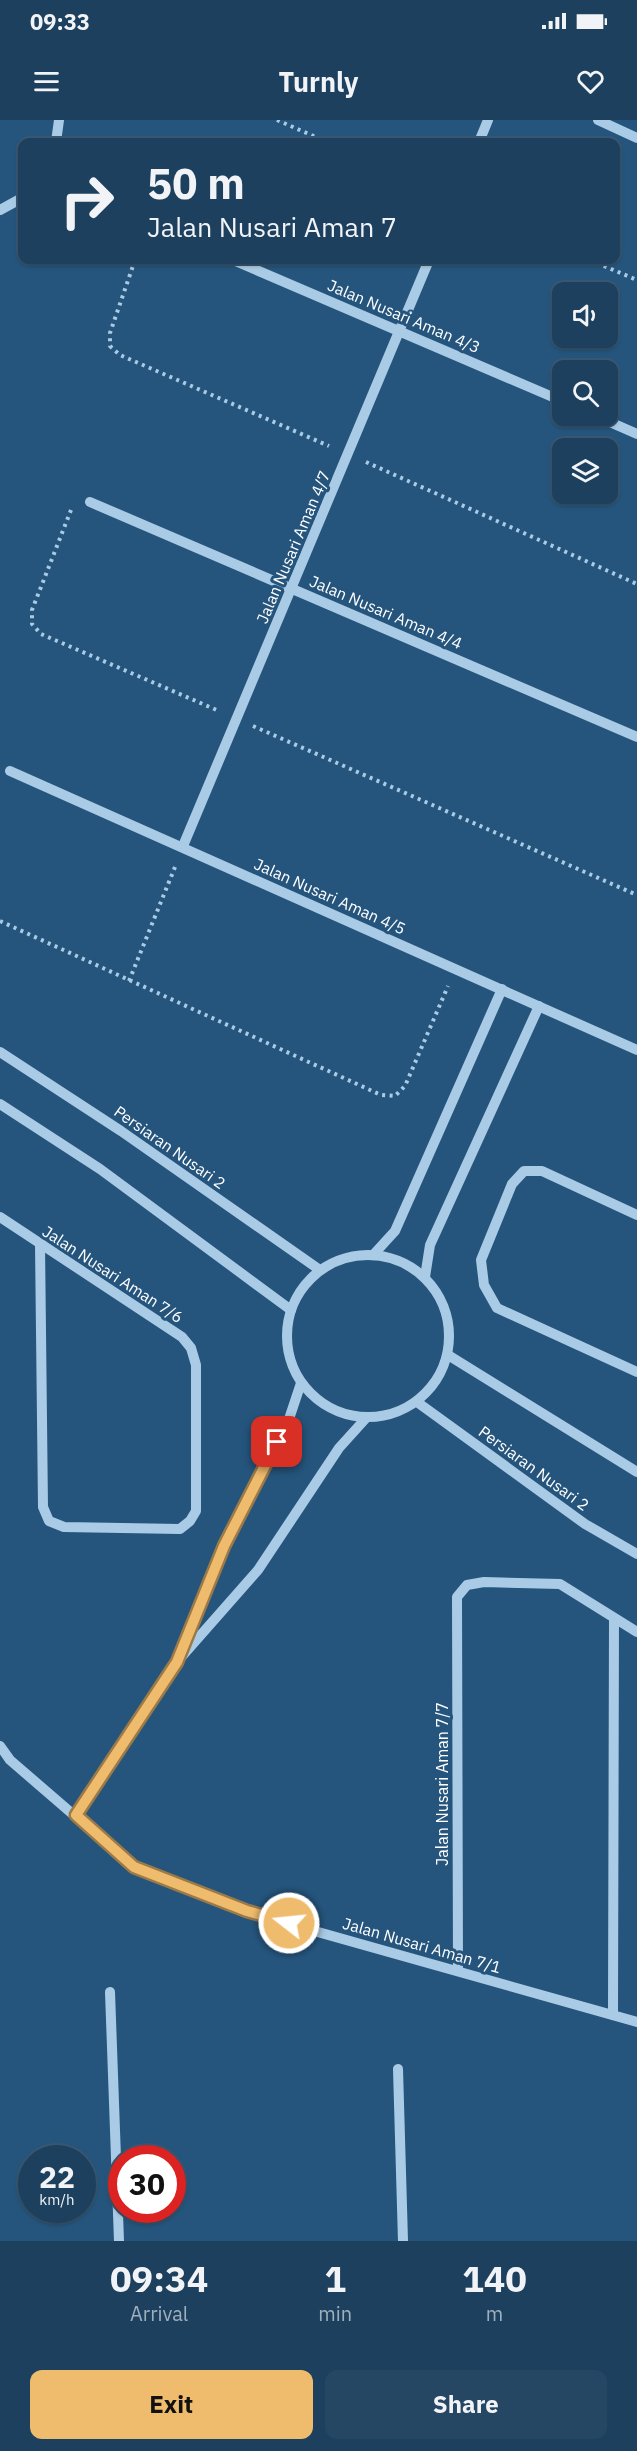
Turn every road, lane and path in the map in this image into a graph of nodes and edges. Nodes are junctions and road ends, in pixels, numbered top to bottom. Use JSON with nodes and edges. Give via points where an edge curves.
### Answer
{"nodes":[{"id":1,"x":59,"y":120,"type":"edge"},
{"id":2,"x":277,"y":120,"type":"edge"},
{"id":3,"x":488,"y":120,"type":"edge"},
{"id":4,"x":598,"y":120,"type":"edge"},
{"id":5,"x":57,"y":138,"type":"edge"},
{"id":6,"x":318,"y":138,"type":"edge"},
{"id":7,"x":481,"y":138,"type":"edge"},
{"id":8,"x":637,"y":138,"type":"edge"},
{"id":9,"x":18,"y":200,"type":"edge"},
{"id":10,"x":0,"y":210,"type":"edge"},
{"id":11,"x":243,"y":264,"type":"edge"},
{"id":12,"x":427,"y":264,"type":"edge"},
{"id":13,"x":599,"y":264,"type":"edge"},
{"id":14,"x":637,"y":280,"type":"edge"},
{"id":15,"x":400,"y":329,"type":"junction"},
{"id":16,"x":552,"y":397,"type":"edge"},
{"id":17,"x":618,"y":426,"type":"edge"},
{"id":18,"x":637,"y":434,"type":"edge"},
{"id":19,"x":90,"y":502,"type":"joint"},
{"id":20,"x":292,"y":588,"type":"junction"},
{"id":21,"x":237,"y":718,"type":"junction"},
{"id":22,"x":637,"y":737,"type":"edge"},
{"id":23,"x":10,"y":771,"type":"dead end"},
{"id":24,"x":183,"y":846,"type":"junction"},
{"id":25,"x":637,"y":895,"type":"edge"},
{"id":26,"x":0,"y":921,"type":"edge"},
{"id":27,"x":456,"y":969,"type":"junction"},
{"id":28,"x":129,"y":981,"type":"junction"},
{"id":29,"x":502,"y":989,"type":"junction"},
{"id":30,"x":538,"y":1006,"type":"junction"},
{"id":31,"x":637,"y":1050,"type":"edge"},
{"id":32,"x":0,"y":1052,"type":"edge"},
{"id":33,"x":0,"y":1104,"type":"edge"},
{"id":34,"x":637,"y":1215,"type":"edge"},
{"id":35,"x":0,"y":1217,"type":"edge"},
{"id":36,"x":40,"y":1244,"type":"junction"},
{"id":37,"x":374,"y":1254,"type":"junction"},
{"id":38,"x":320,"y":1270,"type":"junction"},
{"id":39,"x":425,"y":1277,"type":"junction"},
{"id":40,"x":291,"y":1310,"type":"junction"},
{"id":41,"x":448,"y":1355,"type":"junction"},
{"id":42,"x":637,"y":1372,"type":"edge"},
{"id":43,"x":301,"y":1383,"type":"junction"},
{"id":44,"x":417,"y":1401,"type":"junction"},
{"id":45,"x":367,"y":1417,"type":"junction"},
{"id":46,"x":637,"y":1472,"type":"edge"},
{"id":47,"x":637,"y":1554,"type":"edge"},
{"id":48,"x":614,"y":1619,"type":"junction"},
{"id":49,"x":637,"y":1632,"type":"edge"},
{"id":50,"x":177,"y":1662,"type":"junction"},
{"id":51,"x":0,"y":1746,"type":"edge"},
{"id":52,"x":76,"y":1815,"type":"junction"},
{"id":53,"x":458,"y":1971,"type":"junction"},
{"id":54,"x":110,"y":1992,"type":"dead end"},
{"id":55,"x":614,"y":2015,"type":"junction"},
{"id":56,"x":637,"y":2022,"type":"edge"},
{"id":57,"x":398,"y":2069,"type":"dead end"},
{"id":58,"x":119,"y":2241,"type":"edge"},
{"id":59,"x":403,"y":2241,"type":"edge"}],
"edges":[{"from":1,"to":5,"type":"street"},
{"from":2,"to":6,"type":"path"},
{"from":3,"to":7,"type":"street"},
{"from":4,"to":8,"type":"street"},
{"from":9,"to":10,"type":"street"},
{"from":11,"to":15,"type":"street","name":"Jalan Nusari Aman 4/3"},
{"from":12,"to":15,"type":"street","name":"Jalan Nusari Aman 4/7"},
{"from":13,"to":14,"type":"path"},
{"from":15,"to":16,"type":"street","name":"Jalan Nusari Aman 4/3"},
{"from":15,"to":20,"type":"street","name":"Jalan Nusari Aman 4/7"},
{"from":17,"to":18,"type":"street"},
{"from":19,"to":20,"type":"street","name":"Jalan Nusari Aman 4/4"},
{"from":19,"to":21,"type":"path","via":[[77,502],[70,510],[32,610],[32,624],[41,634]]},
{"from":20,"to":21,"type":"street","name":"Jalan Nusari Aman 4/7"},
{"from":20,"to":22,"type":"street","name":"Jalan Nusari Aman 4/4"},
{"from":21,"to":24,"type":"street","name":"Jalan Nusari Aman 4/7"},
{"from":21,"to":25,"type":"path"},
{"from":23,"to":24,"type":"street","name":"Jalan Nusari Aman 4/5"},
{"from":24,"to":27,"type":"street","name":"Jalan Nusari Aman 4/5"},
{"from":24,"to":28,"type":"path"},
{"from":26,"to":28,"type":"path"},
{"from":27,"to":28,"type":"path","via":[[405,1086],[395,1096],[381,1095]]},
{"from":27,"to":29,"type":"street","name":"Jalan Nusari Aman 4/5"},
{"from":29,"to":30,"type":"street","name":"Jalan Nusari Aman 4/5"},
{"from":29,"to":37,"type":"street","via":[[396,1231]]},
{"from":30,"to":31,"type":"street","name":"Jalan Nusari Aman 4/5"},
{"from":30,"to":39,"type":"street","via":[[430,1245]]},
{"from":32,"to":38,"type":"street","name":"Persiaran Nusari 2","via":[[122,1131]]},
{"from":33,"to":40,"type":"street","via":[[100,1168]]},
{"from":34,"to":42,"type":"street","via":[[542,1171],[524,1171],[512,1184],[481,1260],[484,1285],[497,1308]]},
{"from":35,"to":36,"type":"street","name":"Jalan Nusari Aman 7/6"},
{"from":36,"to":36,"type":"street","name":"Jalan Nusari Aman 7/6","via":[[182,1337],[191,1348],[195,1365],[196,1511],[180,1529],[64,1527],[49,1521],[43,1507]]},
{"from":37,"to":38,"type":"street","via":[[346,1257]]},
{"from":37,"to":39,"type":"street","via":[[402,1262]]},
{"from":38,"to":40,"type":"street","via":[[302,1288]]},
{"from":39,"to":41,"type":"street","via":[[442,1300],[450,1327]]},
{"from":40,"to":43,"type":"street","via":[[286,1335],[290,1360]]},
{"from":41,"to":44,"type":"street","via":[[437,1381]]},
{"from":41,"to":46,"type":"street"},
{"from":43,"to":45,"type":"street","via":[[319,1401],[342,1413]]},
{"from":43,"to":50,"type":"street","via":[[288,1422],[224,1546]]},
{"from":44,"to":45,"type":"street","via":[[392,1414]]},
{"from":44,"to":47,"type":"street","name":"Persiaran Nusari 2","via":[[585,1524]]},
{"from":45,"to":50,"type":"street","via":[[339,1448],[258,1570]]},
{"from":48,"to":49,"type":"street"},
{"from":48,"to":53,"type":"street","name":"Jalan Nusari Aman 7/7","via":[[560,1584],[484,1582],[467,1585],[457,1597]]},
{"from":48,"to":55,"type":"street"},
{"from":50,"to":52,"type":"street"},
{"from":51,"to":52,"type":"street","name":"Jalan Nusari Aman 7/1","via":[[10,1760]]},
{"from":52,"to":53,"type":"street","name":"Jalan Nusari Aman 7/1","via":[[134,1867],[247,1911]]},
{"from":53,"to":55,"type":"street","name":"Jalan Nusari Aman 7/1"},
{"from":54,"to":58,"type":"street"},
{"from":55,"to":56,"type":"street","name":"Jalan Nusari Aman 7/1"},
{"from":57,"to":59,"type":"street"}]}
